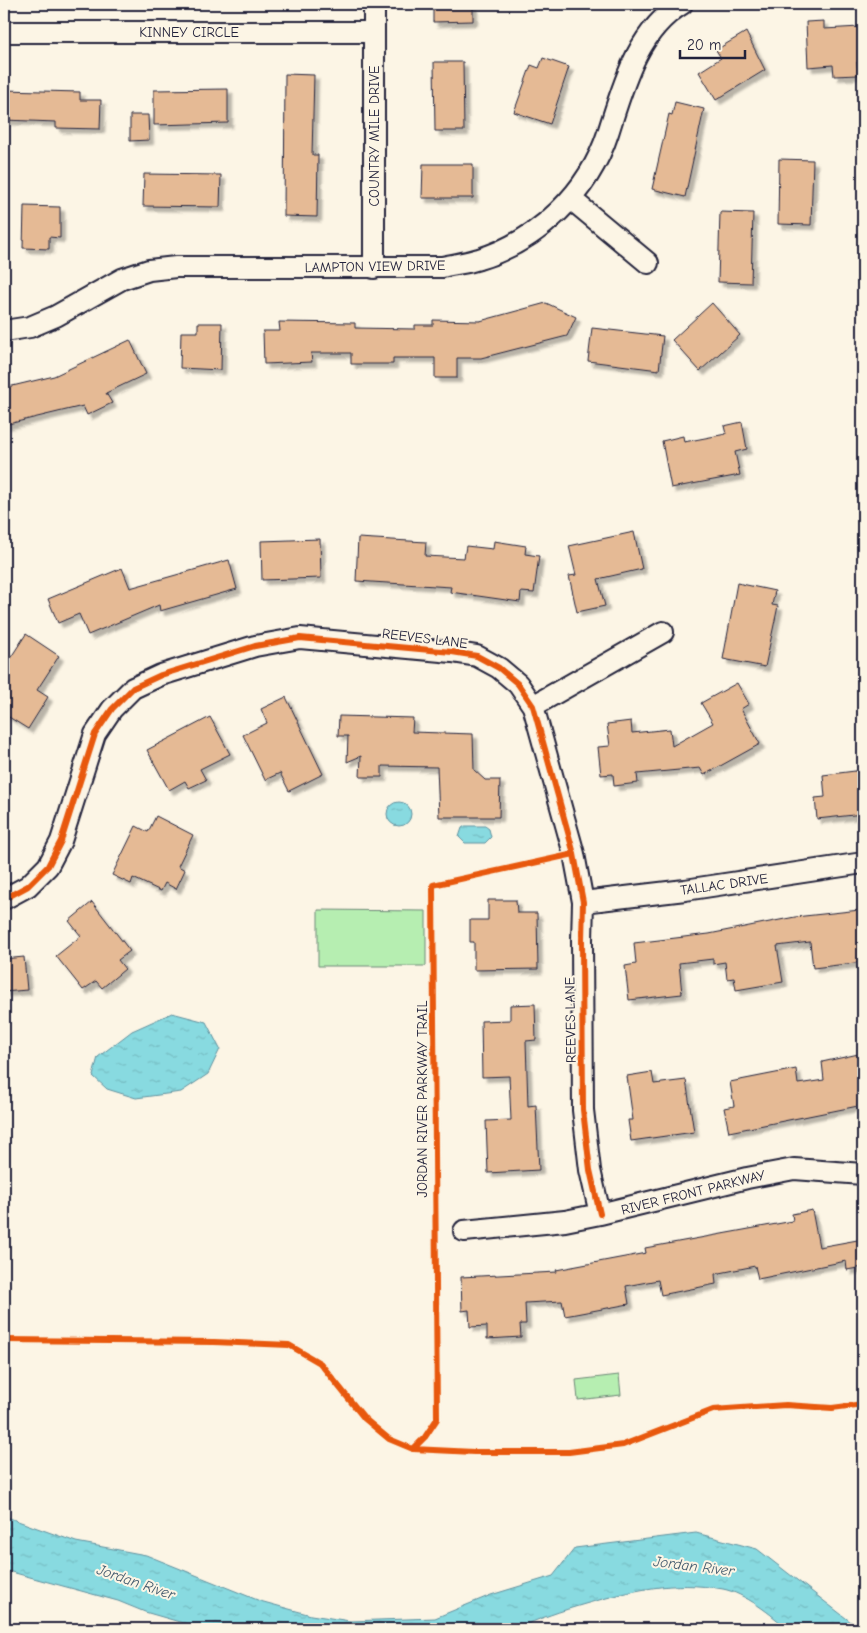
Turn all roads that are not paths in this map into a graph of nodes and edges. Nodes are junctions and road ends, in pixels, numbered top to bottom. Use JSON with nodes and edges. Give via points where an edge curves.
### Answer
{"nodes":[{"id":1,"x":374,"y":4,"type":"edge"},
{"id":2,"x":677,"y":5,"type":"edge"},
{"id":3,"x":4,"y":32,"type":"edge"},
{"id":4,"x":374,"y":32,"type":"junction"},
{"id":5,"x":571,"y":199,"type":"junction"},
{"id":6,"x":648,"y":263,"type":"dead end"},
{"id":7,"x":374,"y":268,"type":"junction"},
{"id":8,"x":4,"y":331,"type":"edge"},
{"id":9,"x":663,"y":632,"type":"dead end"},
{"id":10,"x":532,"y":706,"type":"junction"},
{"id":11,"x":863,"y":863,"type":"edge"},
{"id":12,"x":4,"y":899,"type":"edge"},
{"id":13,"x":583,"y":902,"type":"junction"},
{"id":14,"x":863,"y":1174,"type":"edge"},
{"id":15,"x":600,"y":1214,"type":"junction"},
{"id":16,"x":464,"y":1231,"type":"dead end"}],
"edges":[{"from":1,"to":4,"type":"street","name":"COUNTRY MILE DRIVE"},
{"from":2,"to":5,"type":"street","name":"LAMPTON VIEW DRIVE","via":[[635,56],[619,95],[608,135],[593,168]]},
{"from":3,"to":4,"type":"street","name":"KINNEY CIRCLE"},
{"from":4,"to":7,"type":"street","name":"COUNTRY MILE DRIVE"},
{"from":5,"to":6,"type":"street"},
{"from":5,"to":7,"type":"street","name":"LAMPTON VIEW DRIVE","via":[[546,223],[514,244],[479,259],[442,267]]},
{"from":7,"to":8,"type":"street","name":"LAMPTON VIEW DRIVE","via":[[176,267],[149,270],[122,279],[30,327]]},
{"from":9,"to":10,"type":"street"},
{"from":10,"to":12,"type":"street","name":"REEVES LANE","via":[[518,684],[477,656],[324,639],[278,641],[161,675],[134,688],[112,709],[95,734],[62,842],[48,866],[28,886]]},
{"from":10,"to":13,"type":"street","name":"REEVES LANE","via":[[574,854]]},
{"from":11,"to":13,"type":"street","name":"TALLAC DRIVE"},
{"from":13,"to":15,"type":"street","name":"REEVES LANE","via":[[583,1110],[590,1170]]},
{"from":14,"to":15,"type":"street","name":"RIVER FRONT PARKWAY","via":[[794,1169]]},
{"from":15,"to":16,"type":"street","name":"RIVER FRONT PARKWAY"}]}
